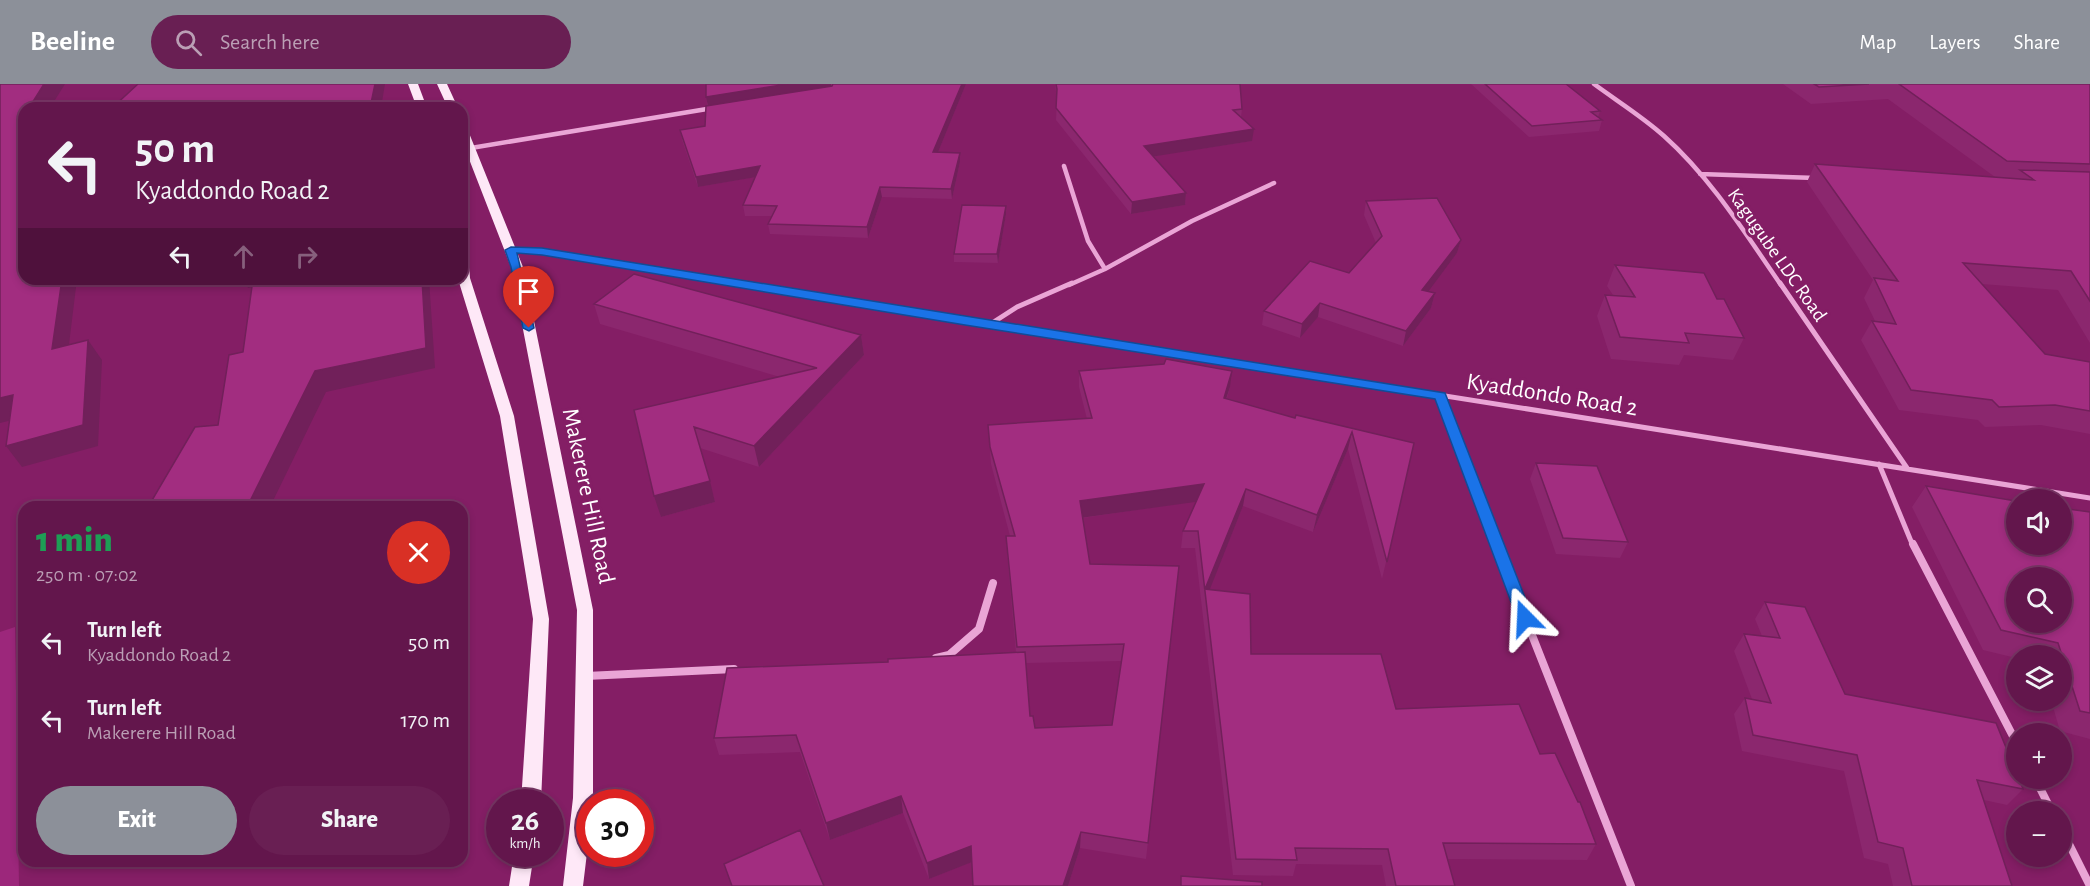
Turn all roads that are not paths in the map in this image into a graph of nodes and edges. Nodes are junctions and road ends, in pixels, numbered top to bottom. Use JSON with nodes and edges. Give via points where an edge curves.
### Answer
{"nodes":[{"id":1,"x":413,"y":84,"type":"edge"},
{"id":2,"x":442,"y":84,"type":"edge"},
{"id":3,"x":1594,"y":84,"type":"edge"},
{"id":4,"x":420,"y":102,"type":"edge"},
{"id":5,"x":450,"y":102,"type":"edge"},
{"id":6,"x":722,"y":106,"type":"edge"},
{"id":7,"x":468,"y":141,"type":"edge"},
{"id":8,"x":471,"y":148,"type":"junction"},
{"id":9,"x":1064,"y":166,"type":"dead end"},
{"id":10,"x":1700,"y":174,"type":"junction"},
{"id":11,"x":1820,"y":178,"type":"edge"},
{"id":12,"x":1274,"y":183,"type":"dead end"},
{"id":13,"x":511,"y":250,"type":"junction"},
{"id":14,"x":1105,"y":269,"type":"junction"},
{"id":15,"x":466,"y":285,"type":"edge"},
{"id":16,"x":989,"y":325,"type":"junction"},
{"id":17,"x":1440,"y":396,"type":"junction"},
{"id":18,"x":1879,"y":464,"type":"junction"},
{"id":19,"x":1907,"y":468,"type":"junction"},
{"id":20,"x":2090,"y":498,"type":"edge"},
{"id":21,"x":993,"y":583,"type":"dead end"},
{"id":22,"x":927,"y":660,"type":"edge"},
{"id":23,"x":744,"y":669,"type":"edge"},
{"id":24,"x":585,"y":676,"type":"junction"},
{"id":25,"x":2006,"y":723,"type":"edge"},
{"id":26,"x":532,"y":789,"type":"edge"},
{"id":27,"x":2072,"y":850,"type":"edge"},
{"id":28,"x":522,"y":867,"type":"edge"},
{"id":29,"x":519,"y":886,"type":"edge"},
{"id":30,"x":573,"y":886,"type":"edge"},
{"id":31,"x":1631,"y":886,"type":"edge"},
{"id":32,"x":2090,"y":886,"type":"edge"}],
"edges":[{"from":1,"to":4,"type":"main road"},
{"from":2,"to":5,"type":"main road"},
{"from":3,"to":10,"type":"street","name":"Kagugube LDC Road","via":[[1664,136]]},
{"from":6,"to":8,"type":"street"},
{"from":7,"to":8,"type":"main road","name":"Makerere Hill Road"},
{"from":8,"to":13,"type":"main road","name":"Makerere Hill Road"},
{"from":9,"to":14,"type":"street","via":[[1088,241]]},
{"from":10,"to":11,"type":"street"},
{"from":10,"to":19,"type":"street","name":"Kagugube LDC Road","via":[[1734,217]]},
{"from":12,"to":14,"type":"street"},
{"from":13,"to":16,"type":"street","name":"Kyaddondo Road 2"},
{"from":13,"to":24,"type":"main road","name":"Makerere Hill Road","via":[[580,578],[585,610]]},
{"from":14,"to":16,"type":"street","via":[[1017,307]]},
{"from":15,"to":26,"type":"main road","via":[[507,416],[541,619]]},
{"from":16,"to":17,"type":"street","name":"Kyaddondo Road 2"},
{"from":17,"to":18,"type":"street","name":"Kyaddondo Road 2"},
{"from":17,"to":31,"type":"street"},
{"from":18,"to":19,"type":"street","name":"Kyaddondo Road 2"},
{"from":18,"to":25,"type":"street","via":[[1910,539]]},
{"from":19,"to":20,"type":"street","name":"Kyaddondo Road 2"},
{"from":21,"to":22,"type":"street","via":[[979,629],[949,655]]},
{"from":23,"to":24,"type":"street"},
{"from":24,"to":30,"type":"main road","name":"Makerere Hill Road","via":[[583,798]]},
{"from":27,"to":32,"type":"street"},
{"from":28,"to":29,"type":"main road"}]}
